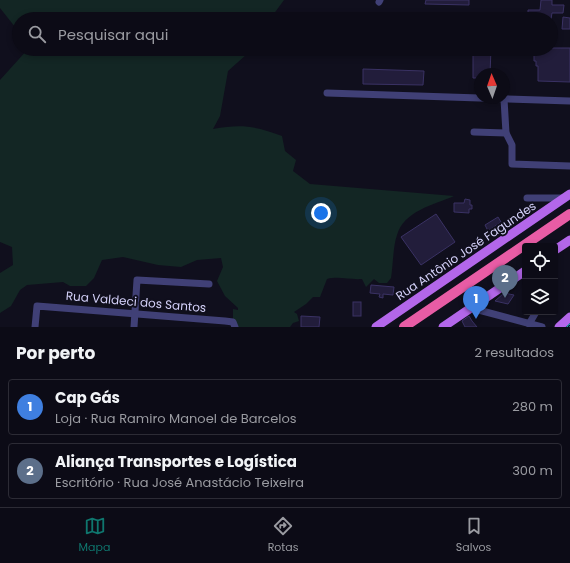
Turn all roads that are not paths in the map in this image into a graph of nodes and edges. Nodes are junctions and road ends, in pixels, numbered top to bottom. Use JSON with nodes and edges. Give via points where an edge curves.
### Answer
{"nodes":[{"id":1,"x":327,"y":93,"type":"dead end"},
{"id":2,"x":474,"y":98,"type":"edge"},
{"id":3,"x":510,"y":99,"type":"edge"},
{"id":4,"x":570,"y":101,"type":"edge"},
{"id":5,"x":504,"y":104,"type":"edge"},
{"id":6,"x":474,"y":132,"type":"dead end"},
{"id":7,"x":506,"y":133,"type":"junction"},
{"id":8,"x":570,"y":166,"type":"edge"},
{"id":9,"x":567,"y":196,"type":"edge"},
{"id":10,"x":527,"y":198,"type":"dead end"},
{"id":11,"x":570,"y":214,"type":"edge"},
{"id":12,"x":570,"y":222,"type":"edge"},
{"id":13,"x":570,"y":240,"type":"edge"},
{"id":14,"x":538,"y":243,"type":"edge"},
{"id":15,"x":558,"y":248,"type":"edge"},
{"id":16,"x":522,"y":254,"type":"edge"},
{"id":17,"x":522,"y":273,"type":"edge"},
{"id":18,"x":209,"y":284,"type":"dead end"},
{"id":19,"x":471,"y":308,"type":"junction"},
{"id":20,"x":136,"y":313,"type":"junction"},
{"id":21,"x":534,"y":315,"type":"edge"},
{"id":22,"x":570,"y":317,"type":"edge"},
{"id":23,"x":529,"y":324,"type":"junction"},
{"id":24,"x":234,"y":325,"type":"edge"},
{"id":25,"x":34,"y":327,"type":"edge"},
{"id":26,"x":134,"y":327,"type":"edge"},
{"id":27,"x":376,"y":327,"type":"edge"},
{"id":28,"x":404,"y":327,"type":"edge"},
{"id":29,"x":416,"y":327,"type":"edge"},
{"id":30,"x":443,"y":327,"type":"edge"},
{"id":31,"x":542,"y":327,"type":"edge"},
{"id":32,"x":559,"y":327,"type":"edge"}],
"edges":[{"from":1,"to":2,"type":"street"},
{"from":3,"to":4,"type":"street"},
{"from":5,"to":7,"type":"street"},
{"from":6,"to":7,"type":"street"},
{"from":7,"to":8,"type":"street","via":[[512,145],[512,164]]},
{"from":9,"to":10,"type":"street"},
{"from":9,"to":27,"type":"main road","name":"Rua Antônio José Fagundes"},
{"from":11,"to":28,"type":"highway"},
{"from":12,"to":14,"type":"highway"},
{"from":13,"to":15,"type":"main road"},
{"from":16,"to":29,"type":"highway"},
{"from":17,"to":19,"type":"main road"},
{"from":18,"to":20,"type":"street","via":[[137,280]]},
{"from":19,"to":23,"type":"street"},
{"from":19,"to":30,"type":"main road"},
{"from":20,"to":24,"type":"street","name":"Rua Valdeci dos Santos"},
{"from":20,"to":25,"type":"street","name":"Rua Valdeci dos Santos","via":[[36,306]]},
{"from":20,"to":26,"type":"street"},
{"from":21,"to":23,"type":"street"},
{"from":22,"to":32,"type":"main road"},
{"from":23,"to":31,"type":"street"}]}
